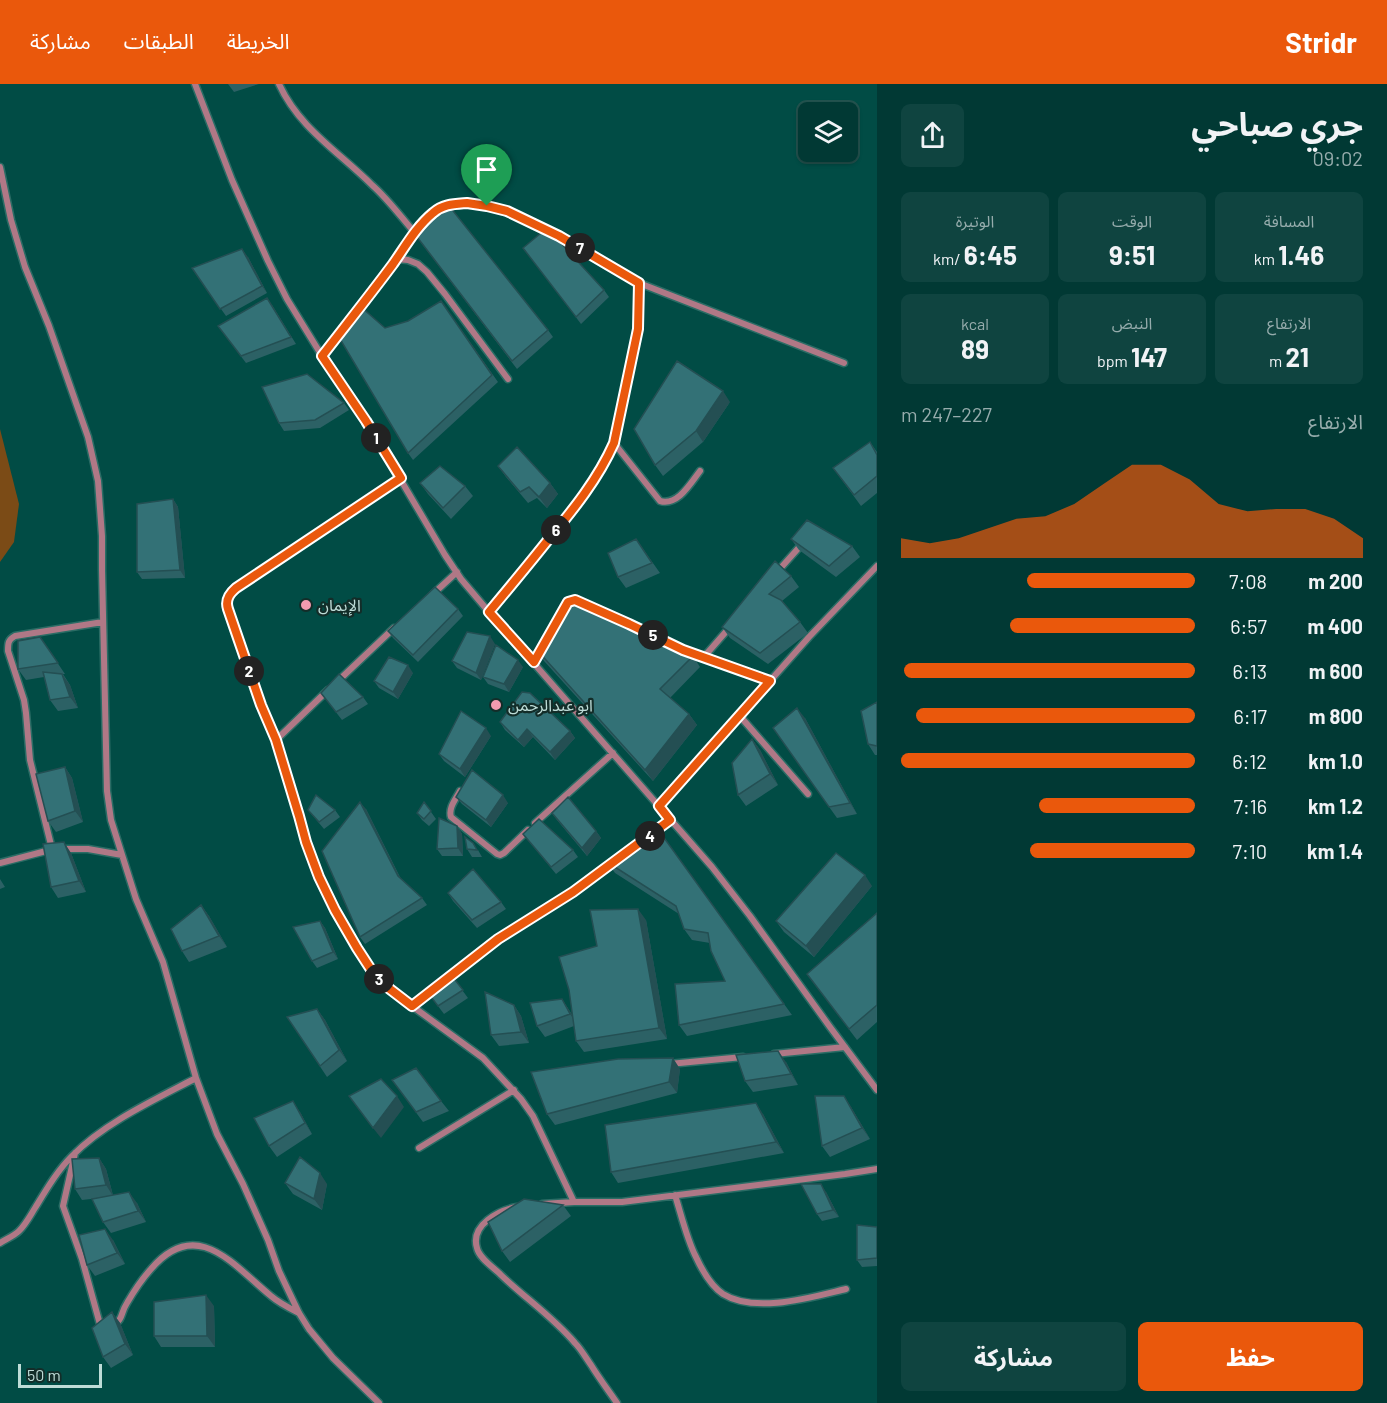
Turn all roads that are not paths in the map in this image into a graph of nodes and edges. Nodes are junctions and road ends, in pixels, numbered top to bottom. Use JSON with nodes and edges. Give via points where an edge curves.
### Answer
{"nodes":[{"id":1,"x":195,"y":84,"type":"edge"},
{"id":2,"x":279,"y":84,"type":"edge"},
{"id":3,"x":0,"y":167,"type":"edge"},
{"id":4,"x":415,"y":233,"type":"junction"},
{"id":5,"x":397,"y":259,"type":"junction"},
{"id":6,"x":639,"y":283,"type":"junction"},
{"id":7,"x":322,"y":356,"type":"junction"},
{"id":8,"x":844,"y":363,"type":"dead end"},
{"id":9,"x":508,"y":379,"type":"dead end"},
{"id":10,"x":614,"y":443,"type":"junction"},
{"id":11,"x":700,"y":471,"type":"dead end"},
{"id":12,"x":401,"y":478,"type":"junction"},
{"id":13,"x":806,"y":540,"type":"edge"},
{"id":14,"x":877,"y":566,"type":"edge"},
{"id":15,"x":457,"y":572,"type":"junction"},
{"id":16,"x":776,"y":574,"type":"edge"},
{"id":17,"x":431,"y":595,"type":"edge"},
{"id":18,"x":489,"y":612,"type":"junction"},
{"id":19,"x":563,"y":612,"type":"edge"},
{"id":20,"x":103,"y":622,"type":"junction"},
{"id":21,"x":732,"y":624,"type":"edge"},
{"id":22,"x":396,"y":627,"type":"edge"},
{"id":23,"x":540,"y":652,"type":"edge"},
{"id":24,"x":703,"y":658,"type":"junction"},
{"id":25,"x":534,"y":662,"type":"junction"},
{"id":26,"x":770,"y":681,"type":"junction"},
{"id":27,"x":739,"y":715,"type":"junction"},
{"id":28,"x":276,"y":740,"type":"junction"},
{"id":29,"x":613,"y":753,"type":"junction"},
{"id":30,"x":461,"y":790,"type":"edge"},
{"id":31,"x":808,"y":794,"type":"dead end"},
{"id":32,"x":659,"y":806,"type":"junction"},
{"id":33,"x":670,"y":820,"type":"junction"},
{"id":34,"x":52,"y":850,"type":"junction"},
{"id":35,"x":122,"y":855,"type":"junction"},
{"id":36,"x":0,"y":863,"type":"edge"},
{"id":37,"x":811,"y":981,"type":"edge"},
{"id":38,"x":802,"y":988,"type":"junction"},
{"id":39,"x":412,"y":1006,"type":"junction"},
{"id":40,"x":845,"y":1047,"type":"junction"},
{"id":41,"x":765,"y":1055,"type":"edge"},
{"id":42,"x":754,"y":1056,"type":"edge"},
{"id":43,"x":663,"y":1065,"type":"edge"},
{"id":44,"x":196,"y":1078,"type":"junction"},
{"id":45,"x":877,"y":1089,"type":"edge"},
{"id":46,"x":514,"y":1090,"type":"junction"},
{"id":47,"x":419,"y":1148,"type":"dead end"},
{"id":48,"x":75,"y":1153,"type":"junction"},
{"id":49,"x":877,"y":1168,"type":"edge"},
{"id":50,"x":675,"y":1195,"type":"junction"},
{"id":51,"x":574,"y":1202,"type":"junction"},
{"id":52,"x":530,"y":1205,"type":"edge"},
{"id":53,"x":520,"y":1206,"type":"edge"},
{"id":54,"x":0,"y":1243,"type":"edge"},
{"id":55,"x":846,"y":1289,"type":"dead end"},
{"id":56,"x":299,"y":1313,"type":"junction"},
{"id":57,"x":379,"y":1403,"type":"edge"},
{"id":58,"x":617,"y":1403,"type":"edge"}],
"edges":[{"from":1,"to":7,"type":"street","via":[[268,261]]},
{"from":2,"to":4,"type":"street","via":[[298,116],[373,185]]},
{"from":3,"to":20,"type":"street","via":[[25,267],[88,437],[98,481]]},
{"from":4,"to":5,"type":"street"},
{"from":4,"to":6,"type":"street","via":[[433,212],[443,207],[460,203],[487,206],[507,211],[559,236]]},
{"from":5,"to":7,"type":"street"},
{"from":5,"to":9,"type":"street","via":[[418,264],[427,272]]},
{"from":6,"to":8,"type":"street"},
{"from":6,"to":10,"type":"street","via":[[638,329]]},
{"from":7,"to":12,"type":"street"},
{"from":10,"to":11,"type":"street","via":[[663,503],[677,498]]},
{"from":10,"to":18,"type":"street","via":[[578,502]]},
{"from":12,"to":15,"type":"street"},
{"from":12,"to":28,"type":"street","via":[[229,596],[228,609]]},
{"from":13,"to":16,"type":"street"},
{"from":14,"to":26,"type":"street"},
{"from":15,"to":17,"type":"street"},
{"from":15,"to":18,"type":"street"},
{"from":18,"to":25,"type":"street"},
{"from":19,"to":24,"type":"street","via":[[568,602],[575,600]]},
{"from":20,"to":34,"type":"street","via":[[15,636],[8,643],[24,700],[30,760]]},
{"from":20,"to":35,"type":"street","via":[[107,791]]},
{"from":21,"to":24,"type":"street"},
{"from":22,"to":28,"type":"street"},
{"from":23,"to":25,"type":"street"},
{"from":24,"to":26,"type":"street"},
{"from":25,"to":29,"type":"street"},
{"from":26,"to":27,"type":"street"},
{"from":27,"to":31,"type":"street"},
{"from":27,"to":32,"type":"street"},
{"from":28,"to":39,"type":"street","via":[[306,842],[335,910],[376,976]]},
{"from":29,"to":30,"type":"street","via":[[500,855],[451,817],[450,809]]},
{"from":29,"to":32,"type":"street"},
{"from":32,"to":33,"type":"street"},
{"from":33,"to":38,"type":"street","via":[[723,881]]},
{"from":33,"to":39,"type":"street","via":[[573,892],[498,939]]},
{"from":34,"to":35,"type":"street","via":[[88,849]]},
{"from":34,"to":36,"type":"street"},
{"from":35,"to":44,"type":"street","via":[[162,962]]},
{"from":37,"to":38,"type":"street"},
{"from":38,"to":40,"type":"street"},
{"from":39,"to":46,"type":"street","via":[[483,1058]]},
{"from":40,"to":41,"type":"street"},
{"from":40,"to":45,"type":"street"},
{"from":42,"to":43,"type":"street"},
{"from":44,"to":48,"type":"street","via":[[119,1121]]},
{"from":44,"to":56,"type":"street","via":[[217,1134]]},
{"from":46,"to":47,"type":"street"},
{"from":46,"to":51,"type":"street","via":[[533,1116]]},
{"from":48,"to":54,"type":"street","via":[[18,1233]]},
{"from":48,"to":56,"type":"street","via":[[63,1206],[101,1328],[105,1330],[120,1321],[153,1267],[179,1247],[190,1245],[214,1250],[227,1258],[272,1298]]},
{"from":49,"to":50,"type":"street"},
{"from":50,"to":51,"type":"street","via":[[622,1202]]},
{"from":50,"to":55,"type":"street","via":[[695,1255],[710,1282],[722,1293],[738,1301],[772,1303]]},
{"from":51,"to":52,"type":"street"},
{"from":53,"to":58,"type":"street","via":[[486,1221],[475,1241],[477,1251],[576,1344]]},
{"from":56,"to":57,"type":"street","via":[[333,1358]]}]}
